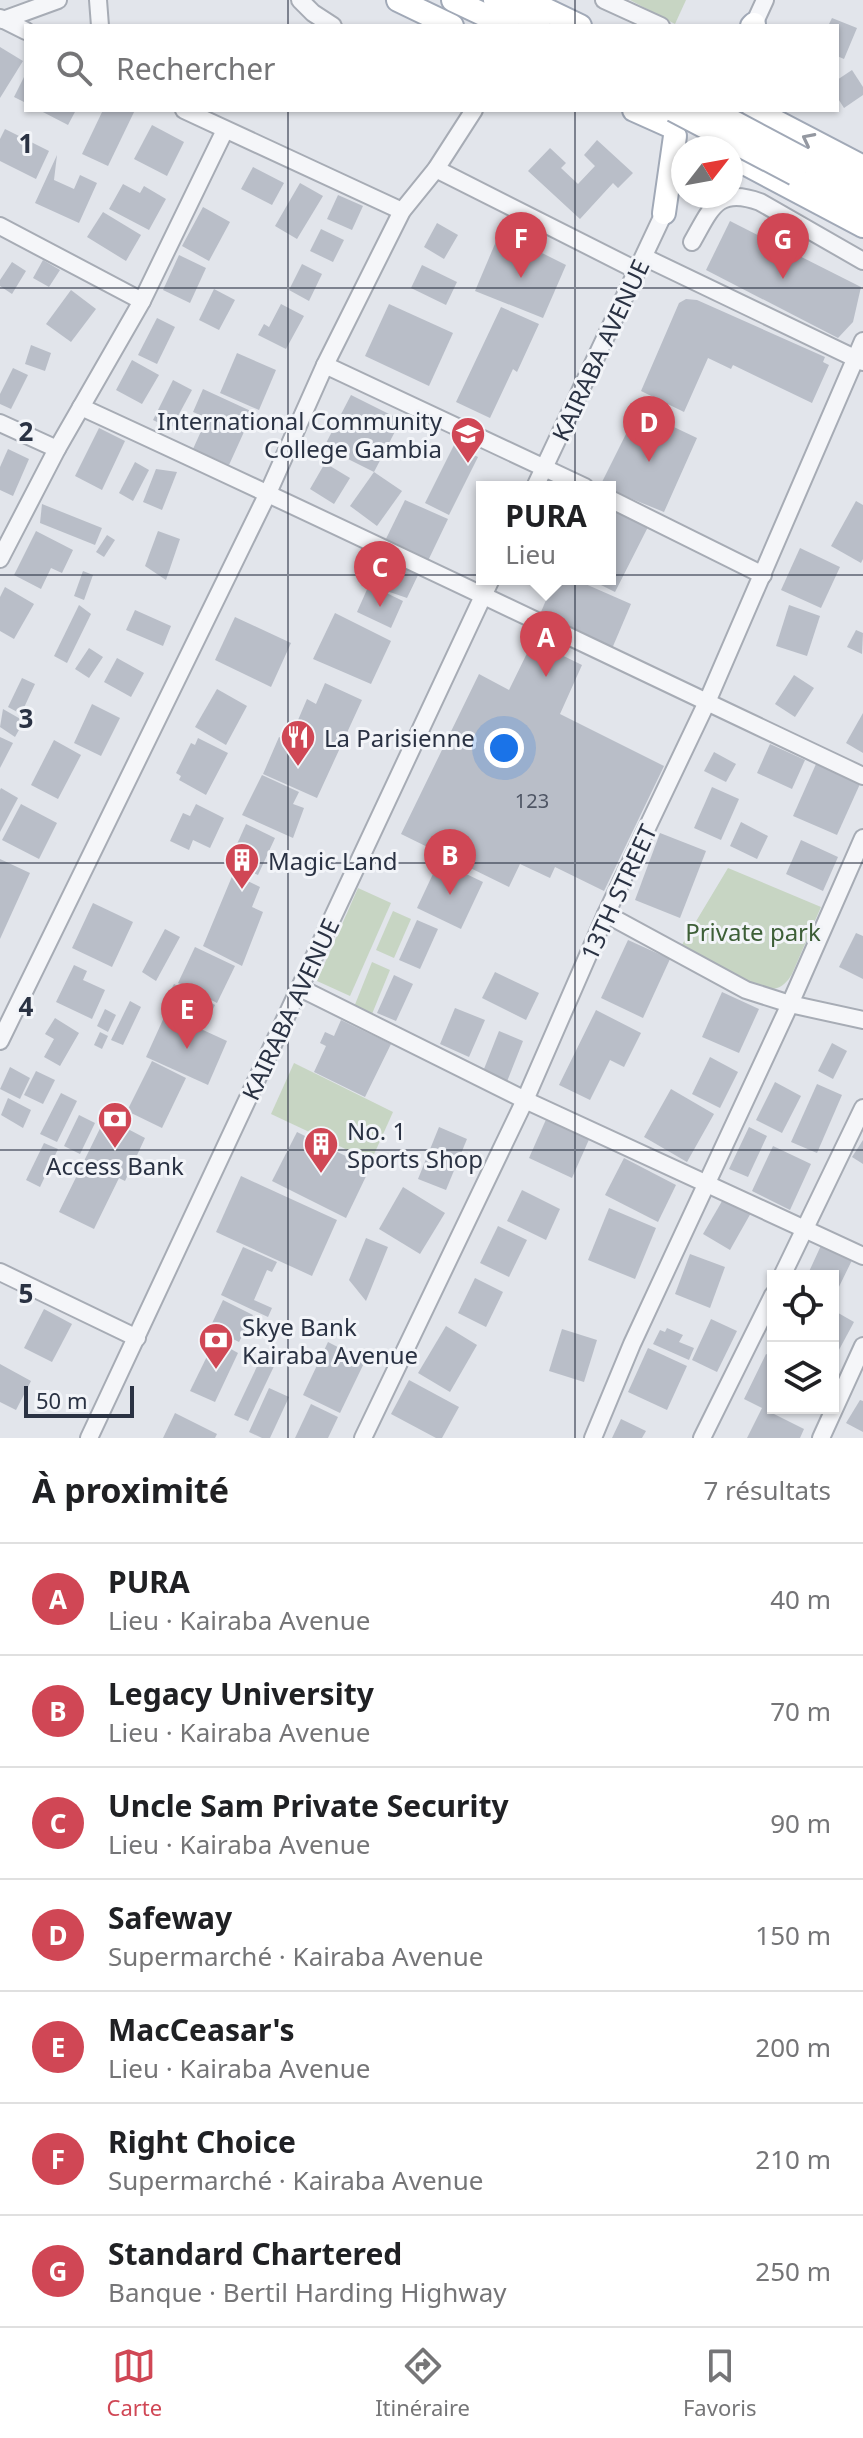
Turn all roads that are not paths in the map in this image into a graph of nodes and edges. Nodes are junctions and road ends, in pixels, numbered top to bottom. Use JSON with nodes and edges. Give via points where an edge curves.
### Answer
{"nodes":[{"id":1,"x":58,"y":0,"type":"edge"},
{"id":2,"x":98,"y":0,"type":"edge"},
{"id":3,"x":300,"y":0,"type":"edge"},
{"id":4,"x":398,"y":0,"type":"edge"},
{"id":5,"x":453,"y":0,"type":"edge"},
{"id":6,"x":495,"y":0,"type":"edge"},
{"id":7,"x":526,"y":0,"type":"edge"},
{"id":8,"x":604,"y":0,"type":"edge"},
{"id":9,"x":765,"y":0,"type":"edge"},
{"id":10,"x":1,"y":19,"type":"edge"},
{"id":11,"x":100,"y":24,"type":"edge"},
{"id":12,"x":330,"y":24,"type":"edge"},
{"id":13,"x":448,"y":24,"type":"edge"},
{"id":14,"x":504,"y":24,"type":"edge"},
{"id":15,"x":543,"y":24,"type":"edge"},
{"id":16,"x":576,"y":24,"type":"edge"},
{"id":17,"x":657,"y":24,"type":"edge"},
{"id":18,"x":753,"y":24,"type":"edge"},
{"id":19,"x":24,"y":30,"type":"edge"},
{"id":20,"x":188,"y":112,"type":"edge"},
{"id":21,"x":473,"y":112,"type":"edge"},
{"id":22,"x":639,"y":112,"type":"edge"},
{"id":23,"x":715,"y":112,"type":"edge"},
{"id":24,"x":754,"y":112,"type":"edge"},
{"id":25,"x":758,"y":112,"type":"edge"},
{"id":26,"x":676,"y":126,"type":"edge"},
{"id":27,"x":225,"y":130,"type":"junction"},
{"id":28,"x":743,"y":146,"type":"edge"},
{"id":29,"x":743,"y":162,"type":"edge"},
{"id":30,"x":863,"y":167,"type":"edge"},
{"id":31,"x":436,"y":169,"type":"junction"},
{"id":32,"x":863,"y":188,"type":"edge"},
{"id":33,"x":671,"y":206,"type":"edge"},
{"id":34,"x":863,"y":208,"type":"edge"},
{"id":35,"x":402,"y":211,"type":"junction"},
{"id":36,"x":664,"y":213,"type":"junction"},
{"id":37,"x":0,"y":226,"type":"edge"},
{"id":38,"x":863,"y":226,"type":"edge"},
{"id":39,"x":692,"y":242,"type":"dead end"},
{"id":40,"x":863,"y":261,"type":"edge"},
{"id":41,"x":641,"y":264,"type":"junction"},
{"id":42,"x":142,"y":301,"type":"junction"},
{"id":43,"x":863,"y":341,"type":"edge"},
{"id":44,"x":859,"y":360,"type":"edge"},
{"id":45,"x":325,"y":365,"type":"junction"},
{"id":46,"x":81,"y":407,"type":"junction"},
{"id":47,"x":0,"y":423,"type":"edge"},
{"id":48,"x":57,"y":449,"type":"junction"},
{"id":49,"x":545,"y":467,"type":"junction"},
{"id":50,"x":538,"y":481,"type":"edge"},
{"id":51,"x":573,"y":481,"type":"edge"},
{"id":52,"x":268,"y":493,"type":"junction"},
{"id":53,"x":616,"y":502,"type":"edge"},
{"id":54,"x":0,"y":559,"type":"edge"},
{"id":55,"x":763,"y":575,"type":"junction"},
{"id":56,"x":488,"y":585,"type":"edge"},
{"id":57,"x":483,"y":597,"type":"junction"},
{"id":58,"x":707,"y":702,"type":"junction"},
{"id":59,"x":863,"y":776,"type":"edge"},
{"id":60,"x":863,"y":838,"type":"edge"},
{"id":61,"x":606,"y":914,"type":"junction"},
{"id":62,"x":300,"y":988,"type":"junction"},
{"id":63,"x":790,"y":1004,"type":"junction"},
{"id":64,"x":863,"y":1020,"type":"edge"},
{"id":65,"x":0,"y":1041,"type":"edge"},
{"id":66,"x":525,"y":1100,"type":"junction"},
{"id":67,"x":863,"y":1108,"type":"edge"},
{"id":68,"x":707,"y":1185,"type":"junction"},
{"id":69,"x":805,"y":1230,"type":"junction"},
{"id":70,"x":863,"y":1256,"type":"edge"},
{"id":71,"x":785,"y":1270,"type":"edge"},
{"id":72,"x":0,"y":1272,"type":"edge"},
{"id":73,"x":767,"y":1307,"type":"edge"},
{"id":74,"x":137,"y":1338,"type":"junction"},
{"id":75,"x":863,"y":1346,"type":"edge"},
{"id":76,"x":89,"y":1438,"type":"edge"},
{"id":77,"x":363,"y":1438,"type":"edge"},
{"id":78,"x":593,"y":1438,"type":"edge"},
{"id":79,"x":702,"y":1438,"type":"edge"},
{"id":80,"x":821,"y":1438,"type":"edge"}],
"edges":[{"from":1,"to":10,"type":"street"},
{"from":2,"to":11,"type":"street"},
{"from":3,"to":12,"type":"street"},
{"from":4,"to":13,"type":"main road"},
{"from":5,"to":14,"type":"main road"},
{"from":6,"to":15,"type":"main road"},
{"from":7,"to":16,"type":"main road"},
{"from":8,"to":17,"type":"street"},
{"from":9,"to":18,"type":"street"},
{"from":10,"to":19,"type":"street"},
{"from":20,"to":27,"type":"street"},
{"from":21,"to":31,"type":"street"},
{"from":22,"to":26,"type":"main road"},
{"from":23,"to":32,"type":"main road","bridge":true},
{"from":24,"to":28,"type":"street","via":[[753,128]]},
{"from":30,"to":25,"type":"main road","one_way":true},
{"from":26,"to":34,"type":"main road","bridge":true},
{"from":26,"to":36,"type":"main road"},
{"from":27,"to":35,"type":"street"},
{"from":27,"to":42,"type":"street"},
{"from":29,"to":38,"type":"main road"},
{"from":31,"to":35,"type":"street"},
{"from":31,"to":41,"type":"street"},
{"from":33,"to":36,"type":"main road"},
{"from":35,"to":45,"type":"street"},
{"from":36,"to":41,"type":"street","name":"KAIRABA AVENUE"},
{"from":37,"to":42,"type":"street"},
{"from":39,"to":40,"type":"street","via":[[714,204],[744,196]]},
{"from":41,"to":44,"type":"street"},
{"from":41,"to":49,"type":"street","name":"KAIRABA AVENUE"},
{"from":42,"to":46,"type":"street"},
{"from":43,"to":44,"type":"street","name":"13TH STREET"},
{"from":44,"to":55,"type":"street","name":"13TH STREET"},
{"from":45,"to":49,"type":"street"},
{"from":45,"to":52,"type":"street"},
{"from":46,"to":48,"type":"street"},
{"from":46,"to":52,"type":"street"},
{"from":47,"to":48,"type":"street"},
{"from":48,"to":54,"type":"street"},
{"from":49,"to":50,"type":"street","name":"KAIRABA AVENUE"},
{"from":49,"to":51,"type":"street"},
{"from":52,"to":57,"type":"street"},
{"from":52,"to":65,"type":"street"},
{"from":53,"to":55,"type":"street"},
{"from":55,"to":58,"type":"street","name":"13TH STREET"},
{"from":56,"to":57,"type":"street","name":"KAIRABA AVENUE"},
{"from":57,"to":58,"type":"street"},
{"from":57,"to":62,"type":"street","name":"KAIRABA AVENUE"},
{"from":58,"to":59,"type":"street"},
{"from":58,"to":61,"type":"street","name":"13TH STREET"},
{"from":60,"to":63,"type":"street"},
{"from":61,"to":63,"type":"street","via":[[746,990]]},
{"from":61,"to":66,"type":"street","name":"13TH STREET"},
{"from":62,"to":66,"type":"street"},
{"from":62,"to":74,"type":"street","name":"KAIRABA AVENUE"},
{"from":63,"to":64,"type":"street"},
{"from":63,"to":68,"type":"street"},
{"from":66,"to":68,"type":"street"},
{"from":66,"to":77,"type":"street","name":"13TH STREET"},
{"from":67,"to":69,"type":"street"},
{"from":68,"to":69,"type":"street"},
{"from":68,"to":78,"type":"street"},
{"from":69,"to":70,"type":"street"},
{"from":69,"to":71,"type":"street"},
{"from":72,"to":74,"type":"street"},
{"from":73,"to":79,"type":"street"},
{"from":74,"to":76,"type":"street","name":"KAIRABA AVENUE"},
{"from":75,"to":80,"type":"street"}]}
